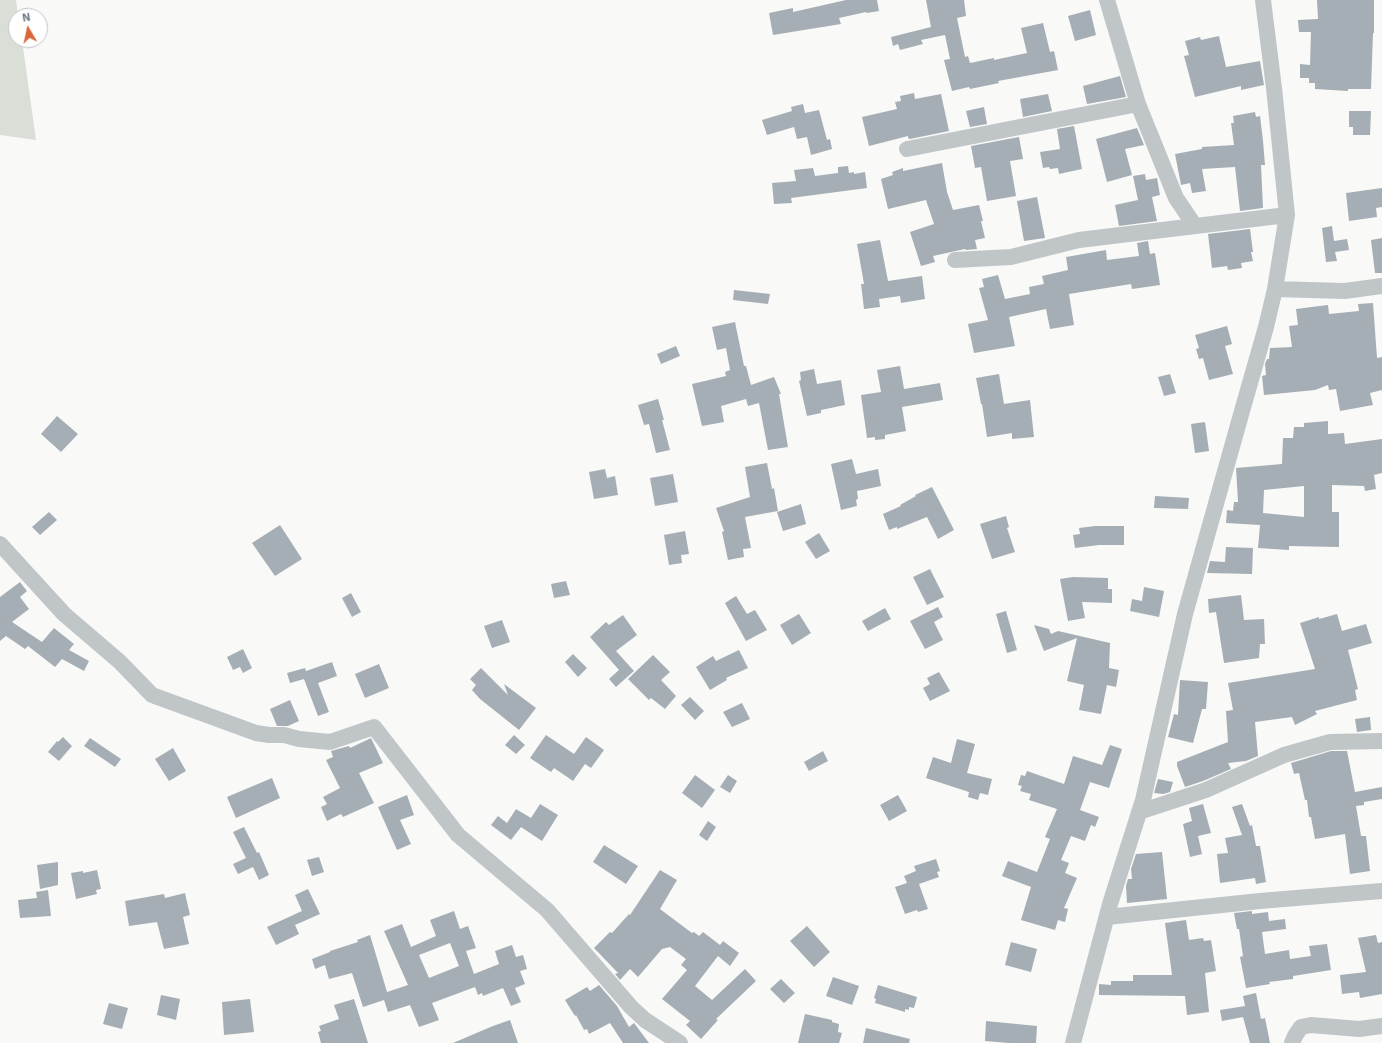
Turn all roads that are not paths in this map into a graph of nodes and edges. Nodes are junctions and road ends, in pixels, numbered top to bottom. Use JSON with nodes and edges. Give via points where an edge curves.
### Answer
{"nodes":[{"id":1,"x":1107,"y":0,"type":"edge"},
{"id":2,"x":1262,"y":0,"type":"edge"},
{"id":3,"x":1138,"y":104,"type":"junction"},
{"id":4,"x":906,"y":149,"type":"dead end"},
{"id":5,"x":1287,"y":215,"type":"junction"},
{"id":6,"x":1195,"y":226,"type":"junction"},
{"id":7,"x":955,"y":260,"type":"dead end"},
{"id":8,"x":1382,"y":286,"type":"edge"},
{"id":9,"x":1275,"y":289,"type":"junction"},
{"id":10,"x":0,"y":544,"type":"edge"},
{"id":11,"x":1382,"y":741,"type":"edge"},
{"id":12,"x":1139,"y":812,"type":"junction"},
{"id":13,"x":1382,"y":891,"type":"edge"},
{"id":14,"x":1106,"y":917,"type":"junction"},
{"id":15,"x":1382,"y":1026,"type":"edge"},
{"id":16,"x":680,"y":1043,"type":"edge"},
{"id":17,"x":1073,"y":1043,"type":"edge"},
{"id":18,"x":1292,"y":1043,"type":"edge"}],
"edges":[{"from":1,"to":3,"type":"street"},
{"from":2,"to":5,"type":"street"},
{"from":3,"to":4,"type":"street"},
{"from":3,"to":6,"type":"street","via":[[1176,198]]},
{"from":5,"to":6,"type":"street"},
{"from":5,"to":9,"type":"street"},
{"from":6,"to":7,"type":"street","via":[[1079,240],[1011,257]]},
{"from":8,"to":9,"type":"street","via":[[1345,291]]},
{"from":9,"to":12,"type":"street","via":[[1185,614]]},
{"from":10,"to":16,"type":"street","via":[[64,614],[120,662],[152,695],[256,733],[269,735],[330,742],[374,727],[458,835],[547,910],[631,1007],[645,1020]]},
{"from":11,"to":12,"type":"street","via":[[1330,742],[1284,755],[1206,790]]},
{"from":12,"to":14,"type":"street"},
{"from":13,"to":14,"type":"street"},
{"from":14,"to":17,"type":"street"},
{"from":15,"to":18,"type":"street","via":[[1359,1029],[1311,1025],[1301,1027]]}]}
